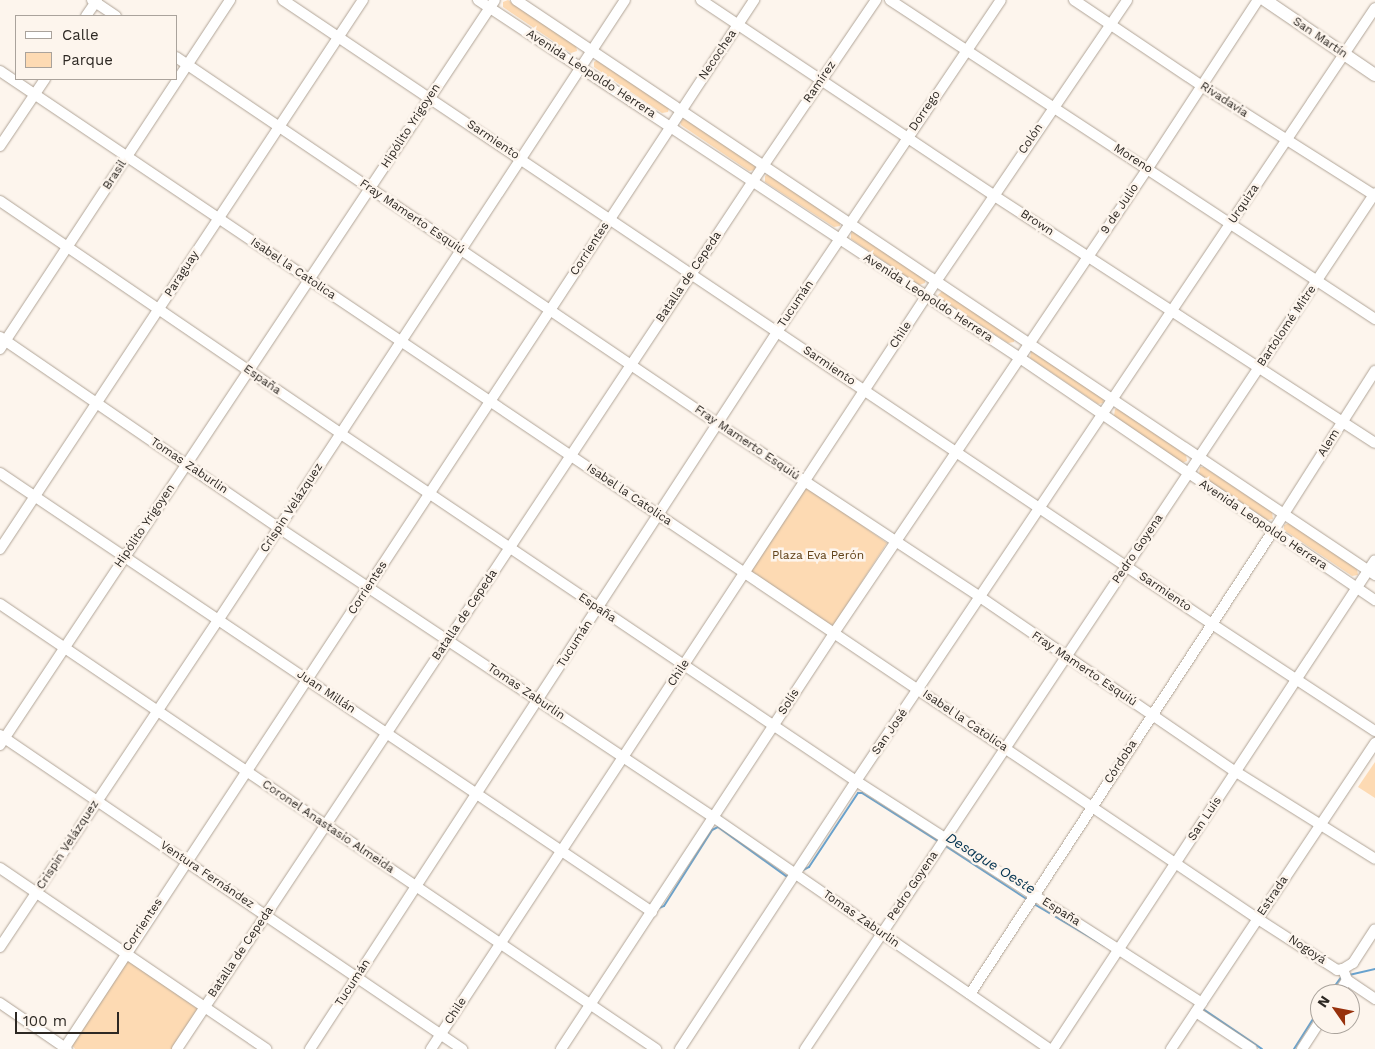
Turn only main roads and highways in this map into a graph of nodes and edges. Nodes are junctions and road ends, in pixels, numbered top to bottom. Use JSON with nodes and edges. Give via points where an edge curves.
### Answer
{"nodes":[{"id":1,"x":1265,"y":0,"type":"edge"},
{"id":2,"x":1375,"y":75,"type":"edge"}],
"edges":[{"from":1,"to":2,"type":"main road","name":"San Martín"}]}
